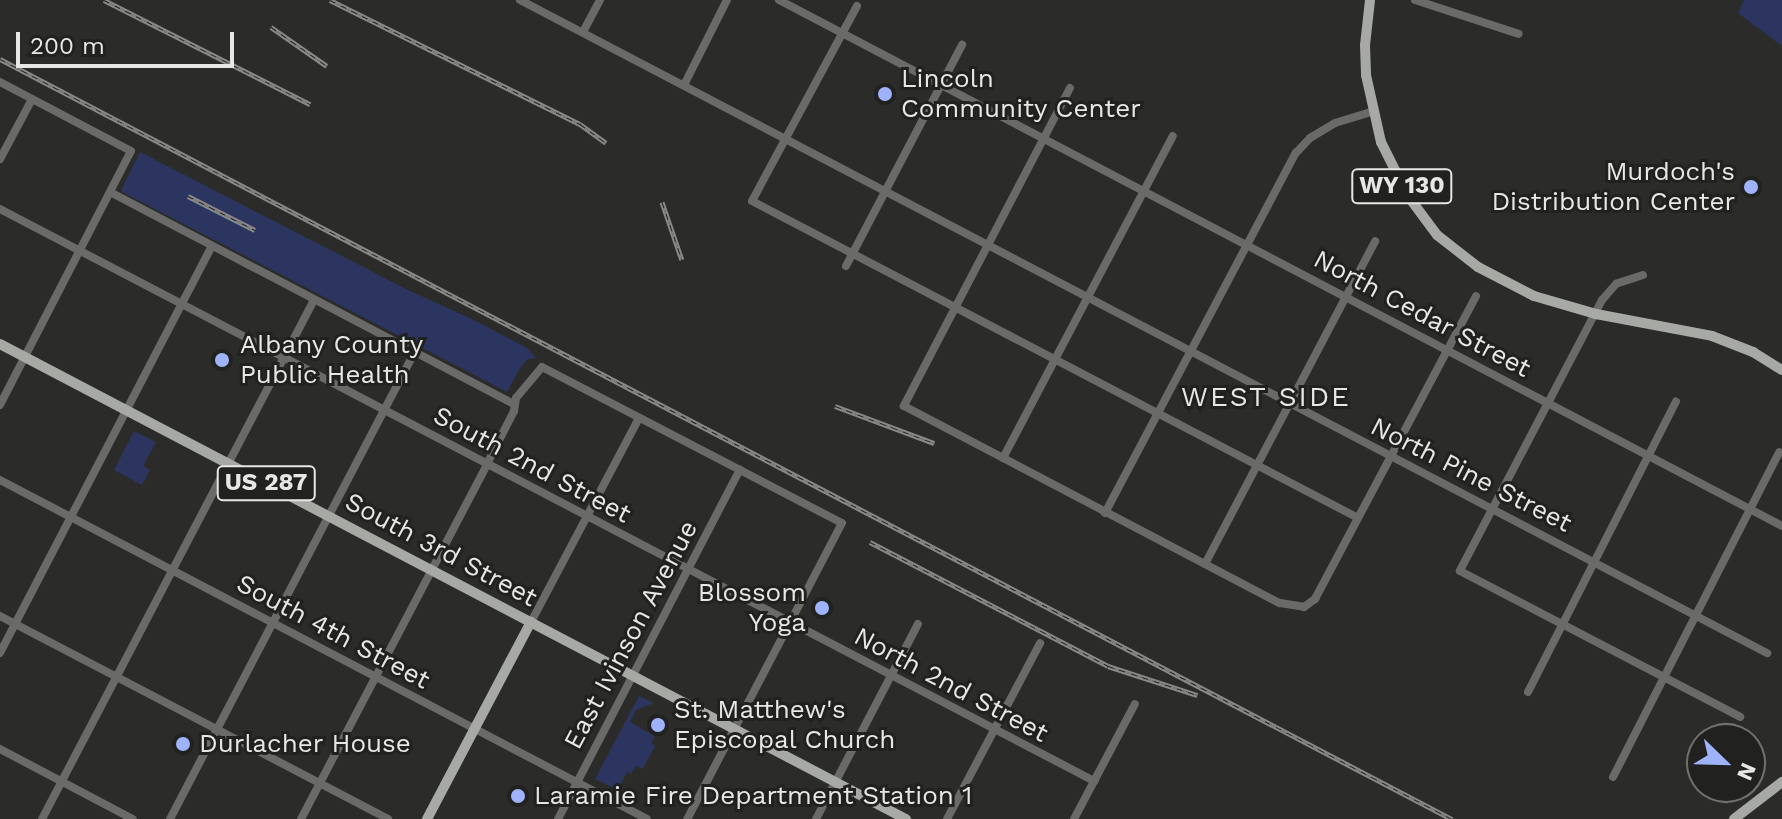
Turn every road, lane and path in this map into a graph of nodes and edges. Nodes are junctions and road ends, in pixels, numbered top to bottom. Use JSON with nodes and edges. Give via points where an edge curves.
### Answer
{"nodes":[{"id":1,"x":520,"y":0,"type":"edge"},
{"id":2,"x":600,"y":0,"type":"edge"},
{"id":3,"x":727,"y":0,"type":"edge"},
{"id":4,"x":779,"y":0,"type":"edge"},
{"id":5,"x":1370,"y":0,"type":"edge"},
{"id":6,"x":1415,"y":0,"type":"edge"},
{"id":7,"x":857,"y":6,"type":"dead end"},
{"id":8,"x":583,"y":32,"type":"junction"},
{"id":9,"x":841,"y":33,"type":"junction"},
{"id":10,"x":1519,"y":34,"type":"dead end"},
{"id":11,"x":962,"y":45,"type":"dead end"},
{"id":12,"x":0,"y":82,"type":"edge"},
{"id":13,"x":684,"y":85,"type":"junction"},
{"id":14,"x":942,"y":85,"type":"junction"},
{"id":15,"x":1070,"y":88,"type":"dead end"},
{"id":16,"x":32,"y":99,"type":"junction"},
{"id":17,"x":1372,"y":112,"type":"junction"},
{"id":18,"x":1173,"y":136,"type":"dead end"},
{"id":19,"x":1043,"y":138,"type":"junction"},
{"id":20,"x":786,"y":139,"type":"junction"},
{"id":21,"x":0,"y":159,"type":"edge"},
{"id":22,"x":886,"y":191,"type":"junction"},
{"id":23,"x":110,"y":192,"type":"junction"},
{"id":24,"x":1144,"y":192,"type":"junction"},
{"id":25,"x":0,"y":209,"type":"edge"},
{"id":26,"x":1375,"y":241,"type":"dead end"},
{"id":27,"x":987,"y":244,"type":"junction"},
{"id":28,"x":1246,"y":245,"type":"junction"},
{"id":29,"x":212,"y":246,"type":"junction"},
{"id":30,"x":80,"y":251,"type":"junction"},
{"id":31,"x":853,"y":253,"type":"junction"},
{"id":32,"x":846,"y":266,"type":"dead end"},
{"id":33,"x":1643,"y":275,"type":"dead end"},
{"id":34,"x":1476,"y":296,"type":"dead end"},
{"id":35,"x":1346,"y":297,"type":"junction"},
{"id":36,"x":1088,"y":298,"type":"junction"},
{"id":37,"x":314,"y":300,"type":"junction"},
{"id":38,"x":182,"y":304,"type":"junction"},
{"id":39,"x":954,"y":306,"type":"junction"},
{"id":40,"x":1596,"y":314,"type":"junction"},
{"id":41,"x":0,"y":344,"type":"edge"},
{"id":42,"x":1447,"y":350,"type":"junction"},
{"id":43,"x":1190,"y":351,"type":"junction"},
{"id":44,"x":414,"y":353,"type":"junction"},
{"id":45,"x":25,"y":357,"type":"junction"},
{"id":46,"x":284,"y":358,"type":"junction"},
{"id":47,"x":1055,"y":359,"type":"junction"},
{"id":48,"x":1782,"y":370,"type":"edge"},
{"id":49,"x":1676,"y":401,"type":"dead end"},
{"id":50,"x":1290,"y":403,"type":"junction"},
{"id":51,"x":1548,"y":403,"type":"junction"},
{"id":52,"x":513,"y":404,"type":"junction"},
{"id":53,"x":0,"y":405,"type":"edge"},
{"id":54,"x":127,"y":410,"type":"junction"},
{"id":55,"x":384,"y":410,"type":"junction"},
{"id":56,"x":1157,"y":412,"type":"junction"},
{"id":57,"x":639,"y":418,"type":"junction"},
{"id":58,"x":1779,"y":452,"type":"dead end"},
{"id":59,"x":1649,"y":455,"type":"junction"},
{"id":60,"x":1391,"y":456,"type":"junction"},
{"id":61,"x":1003,"y":458,"type":"junction"},
{"id":62,"x":228,"y":463,"type":"junction"},
{"id":63,"x":487,"y":464,"type":"junction"},
{"id":64,"x":1257,"y":465,"type":"junction"},
{"id":65,"x":740,"y":470,"type":"junction"},
{"id":66,"x":0,"y":480,"type":"edge"},
{"id":67,"x":1493,"y":508,"type":"junction"},
{"id":68,"x":1750,"y":508,"type":"junction"},
{"id":69,"x":1105,"y":513,"type":"junction"},
{"id":70,"x":329,"y":516,"type":"junction"},
{"id":71,"x":586,"y":516,"type":"junction"},
{"id":72,"x":71,"y":517,"type":"junction"},
{"id":73,"x":1358,"y":518,"type":"junction"},
{"id":74,"x":1782,"y":526,"type":"edge"},
{"id":75,"x":1593,"y":561,"type":"junction"},
{"id":76,"x":1205,"y":564,"type":"junction"},
{"id":77,"x":172,"y":570,"type":"junction"},
{"id":78,"x":431,"y":570,"type":"junction"},
{"id":79,"x":688,"y":570,"type":"junction"},
{"id":80,"x":1695,"y":614,"type":"junction"},
{"id":81,"x":0,"y":616,"type":"edge"},
{"id":82,"x":531,"y":622,"type":"junction"},
{"id":83,"x":273,"y":623,"type":"junction"},
{"id":84,"x":789,"y":623,"type":"junction"},
{"id":85,"x":15,"y":624,"type":"junction"},
{"id":86,"x":918,"y":624,"type":"dead end"},
{"id":87,"x":1561,"y":624,"type":"junction"},
{"id":88,"x":1040,"y":643,"type":"dead end"},
{"id":89,"x":0,"y":653,"type":"edge"},
{"id":90,"x":1767,"y":653,"type":"dead end"},
{"id":91,"x":633,"y":675,"type":"junction"},
{"id":92,"x":375,"y":676,"type":"junction"},
{"id":93,"x":891,"y":676,"type":"junction"},
{"id":94,"x":116,"y":677,"type":"junction"},
{"id":95,"x":1664,"y":677,"type":"junction"},
{"id":96,"x":1528,"y":692,"type":"dead end"},
{"id":97,"x":1135,"y":704,"type":"dead end"},
{"id":98,"x":1740,"y":717,"type":"dead end"},
{"id":99,"x":217,"y":729,"type":"junction"},
{"id":100,"x":475,"y":729,"type":"junction"},
{"id":101,"x":734,"y":729,"type":"junction"},
{"id":102,"x":994,"y":730,"type":"junction"},
{"id":103,"x":0,"y":749,"type":"edge"},
{"id":104,"x":1613,"y":777,"type":"dead end"},
{"id":105,"x":62,"y":781,"type":"junction"},
{"id":106,"x":1094,"y":781,"type":"junction"},
{"id":107,"x":577,"y":782,"type":"junction"},
{"id":108,"x":836,"y":782,"type":"junction"},
{"id":109,"x":1782,"y":782,"type":"edge"},
{"id":110,"x":320,"y":783,"type":"junction"},
{"id":111,"x":42,"y":819,"type":"edge"},
{"id":112,"x":133,"y":819,"type":"edge"},
{"id":113,"x":170,"y":819,"type":"edge"},
{"id":114,"x":301,"y":819,"type":"edge"},
{"id":115,"x":388,"y":819,"type":"edge"},
{"id":116,"x":427,"y":819,"type":"edge"},
{"id":117,"x":558,"y":819,"type":"edge"},
{"id":118,"x":647,"y":819,"type":"edge"},
{"id":119,"x":687,"y":819,"type":"edge"},
{"id":120,"x":816,"y":819,"type":"edge"},
{"id":121,"x":906,"y":819,"type":"edge"},
{"id":122,"x":947,"y":819,"type":"edge"},
{"id":123,"x":1074,"y":819,"type":"edge"},
{"id":124,"x":1734,"y":819,"type":"edge"}],
"edges":[{"from":1,"to":8,"type":"street","name":"North Pine Street"},
{"from":2,"to":8,"type":"street"},
{"from":3,"to":13,"type":"street"},
{"from":4,"to":9,"type":"street","name":"North Cedar Street"},
{"from":5,"to":17,"type":"main road","number":"WY 130","via":[[1365,45]]},
{"from":6,"to":10,"type":"street"},
{"from":7,"to":9,"type":"street"},
{"from":8,"to":13,"type":"street","name":"North Pine Street"},
{"from":9,"to":14,"type":"street","name":"North Cedar Street"},
{"from":9,"to":20,"type":"street"},
{"from":11,"to":14,"type":"street"},
{"from":12,"to":16,"type":"street"},
{"from":13,"to":20,"type":"street","name":"North Pine Street"},
{"from":14,"to":19,"type":"street","name":"North Cedar Street"},
{"from":14,"to":22,"type":"street"},
{"from":15,"to":19,"type":"street"},
{"from":16,"to":21,"type":"street"},
{"from":16,"to":23,"type":"street","via":[[131,151]]},
{"from":17,"to":28,"type":"street","via":[[1335,123],[1303,145]]},
{"from":17,"to":40,"type":"main road","number":"WY 130","via":[[1394,173],[1437,235],[1507,284]]},
{"from":18,"to":24,"type":"street"},
{"from":19,"to":24,"type":"street","name":"North Cedar Street"},
{"from":19,"to":27,"type":"street"},
{"from":20,"to":22,"type":"street","name":"North Pine Street"},
{"from":20,"to":31,"type":"street","via":[[752,201]]},
{"from":22,"to":27,"type":"street","name":"North Pine Street"},
{"from":22,"to":31,"type":"street"},
{"from":23,"to":29,"type":"street"},
{"from":23,"to":30,"type":"street"},
{"from":24,"to":28,"type":"street","name":"North Cedar Street"},
{"from":24,"to":36,"type":"street"},
{"from":25,"to":30,"type":"street","name":"South 2nd Street"},
{"from":26,"to":35,"type":"street"},
{"from":27,"to":36,"type":"street","name":"North Pine Street"},
{"from":27,"to":39,"type":"street"},
{"from":28,"to":35,"type":"street","name":"North Cedar Street"},
{"from":28,"to":43,"type":"street"},
{"from":29,"to":37,"type":"street"},
{"from":29,"to":38,"type":"street"},
{"from":30,"to":38,"type":"street","name":"South 2nd Street"},
{"from":30,"to":45,"type":"street"},
{"from":31,"to":32,"type":"street"},
{"from":31,"to":39,"type":"street"},
{"from":33,"to":40,"type":"street","via":[[1616,284]]},
{"from":34,"to":42,"type":"street"},
{"from":35,"to":42,"type":"street","name":"North Cedar Street"},
{"from":35,"to":50,"type":"street"},
{"from":36,"to":43,"type":"street","name":"North Pine Street"},
{"from":36,"to":47,"type":"street"},
{"from":37,"to":44,"type":"street"},
{"from":37,"to":46,"type":"street"},
{"from":38,"to":46,"type":"street","name":"South 2nd Street"},
{"from":38,"to":54,"type":"street"},
{"from":39,"to":47,"type":"street"},
{"from":39,"to":61,"type":"street","via":[[904,406]]},
{"from":40,"to":48,"type":"main road","number":"WY 130","via":[[1712,336]]},
{"from":40,"to":51,"type":"street"},
{"from":41,"to":45,"type":"main road","name":"South 3rd Street","number":"US 287"},
{"from":42,"to":51,"type":"street","name":"North Cedar Street"},
{"from":42,"to":60,"type":"street"},
{"from":43,"to":50,"type":"street","name":"North Pine Street"},
{"from":43,"to":56,"type":"street"},
{"from":44,"to":52,"type":"street"},
{"from":44,"to":55,"type":"street"},
{"from":45,"to":53,"type":"street"},
{"from":45,"to":54,"type":"main road","name":"South 3rd Street","number":"US 287"},
{"from":46,"to":55,"type":"street","name":"South 2nd Street"},
{"from":46,"to":62,"type":"street"},
{"from":47,"to":56,"type":"street"},
{"from":47,"to":61,"type":"street"},
{"from":49,"to":59,"type":"street"},
{"from":50,"to":60,"type":"street","name":"North Pine Street"},
{"from":50,"to":64,"type":"street"},
{"from":51,"to":59,"type":"street","name":"North Cedar Street"},
{"from":51,"to":67,"type":"street"},
{"from":52,"to":57,"type":"street","via":[[542,367]]},
{"from":52,"to":63,"type":"street"},
{"from":54,"to":62,"type":"main road","name":"South 3rd Street","number":"US 287"},
{"from":54,"to":72,"type":"street"},
{"from":55,"to":63,"type":"street","name":"South 2nd Street"},
{"from":55,"to":70,"type":"street"},
{"from":56,"to":64,"type":"street"},
{"from":56,"to":69,"type":"street"},
{"from":57,"to":65,"type":"street"},
{"from":57,"to":71,"type":"street"},
{"from":58,"to":68,"type":"street"},
{"from":59,"to":68,"type":"street","name":"North Cedar Street"},
{"from":59,"to":75,"type":"street"},
{"from":60,"to":67,"type":"street","name":"North Pine Street"},
{"from":60,"to":73,"type":"street"},
{"from":61,"to":69,"type":"street"},
{"from":62,"to":70,"type":"main road","name":"South 3rd Street","number":"US 287"},
{"from":62,"to":77,"type":"street"},
{"from":63,"to":71,"type":"street","name":"South 2nd Street"},
{"from":63,"to":78,"type":"street"},
{"from":64,"to":73,"type":"street"},
{"from":64,"to":76,"type":"street"},
{"from":65,"to":79,"type":"street","name":"East Ivinson Avenue"},
{"from":65,"to":84,"type":"street","via":[[842,523]]},
{"from":66,"to":72,"type":"street","name":"South 4th Street"},
{"from":67,"to":75,"type":"street","name":"North Pine Street"},
{"from":67,"to":87,"type":"street","via":[[1460,571]]},
{"from":68,"to":74,"type":"street","name":"North Cedar Street"},
{"from":68,"to":80,"type":"street"},
{"from":69,"to":76,"type":"street"},
{"from":70,"to":78,"type":"main road","name":"South 3rd Street","number":"US 287"},
{"from":70,"to":83,"type":"street"},
{"from":71,"to":79,"type":"street","name":"South 2nd Street"},
{"from":71,"to":82,"type":"street"},
{"from":72,"to":77,"type":"street","name":"South 4th Street"},
{"from":72,"to":85,"type":"street"},
{"from":73,"to":76,"type":"street","via":[[1315,599],[1304,607],[1280,603]]},
{"from":75,"to":80,"type":"street","name":"North Pine Street"},
{"from":75,"to":87,"type":"street"},
{"from":77,"to":83,"type":"street","name":"South 4th Street"},
{"from":77,"to":94,"type":"street"},
{"from":78,"to":82,"type":"main road","name":"South 3rd Street","number":"US 287"},
{"from":78,"to":92,"type":"street"},
{"from":79,"to":84,"type":"street","name":"South 2nd Street"},
{"from":79,"to":91,"type":"street","name":"East Ivinson Avenue"},
{"from":80,"to":90,"type":"street","name":"North Pine Street"},
{"from":80,"to":95,"type":"street"},
{"from":81,"to":85,"type":"street"},
{"from":82,"to":91,"type":"main road","name":"South 3rd Street"},
{"from":82,"to":100,"type":"main road"},
{"from":83,"to":92,"type":"street","name":"South 4th Street"},
{"from":83,"to":99,"type":"street"},
{"from":84,"to":93,"type":"street","name":"North 2nd Street"},
{"from":84,"to":101,"type":"street"},
{"from":85,"to":89,"type":"street"},
{"from":85,"to":94,"type":"street"},
{"from":86,"to":93,"type":"street"},
{"from":87,"to":95,"type":"street"},
{"from":87,"to":96,"type":"street"},
{"from":88,"to":102,"type":"street"},
{"from":91,"to":101,"type":"main road","name":"South 3rd Street"},
{"from":91,"to":107,"type":"street","name":"East Ivinson Avenue"},
{"from":92,"to":100,"type":"street","name":"South 4th Street"},
{"from":92,"to":110,"type":"street"},
{"from":93,"to":102,"type":"street","name":"North 2nd Street"},
{"from":93,"to":108,"type":"street"},
{"from":94,"to":99,"type":"street"},
{"from":94,"to":105,"type":"street"},
{"from":95,"to":98,"type":"street"},
{"from":95,"to":104,"type":"street"},
{"from":97,"to":106,"type":"street"},
{"from":99,"to":110,"type":"street"},
{"from":99,"to":113,"type":"street"},
{"from":100,"to":107,"type":"street","name":"South 4th Street"},
{"from":100,"to":116,"type":"main road"},
{"from":101,"to":108,"type":"main road","name":"South 3rd Street"},
{"from":101,"to":119,"type":"street"},
{"from":102,"to":106,"type":"street","name":"North 2nd Street"},
{"from":102,"to":122,"type":"street"},
{"from":103,"to":105,"type":"street"},
{"from":105,"to":111,"type":"street"},
{"from":105,"to":112,"type":"street"},
{"from":106,"to":123,"type":"street"},
{"from":107,"to":117,"type":"street","name":"East Ivinson Avenue"},
{"from":107,"to":118,"type":"street","name":"South 4th Street"},
{"from":108,"to":120,"type":"street"},
{"from":108,"to":121,"type":"main road","name":"South 3rd Street"},
{"from":109,"to":124,"type":"main road"},
{"from":110,"to":114,"type":"street"},
{"from":110,"to":115,"type":"street"}]}
